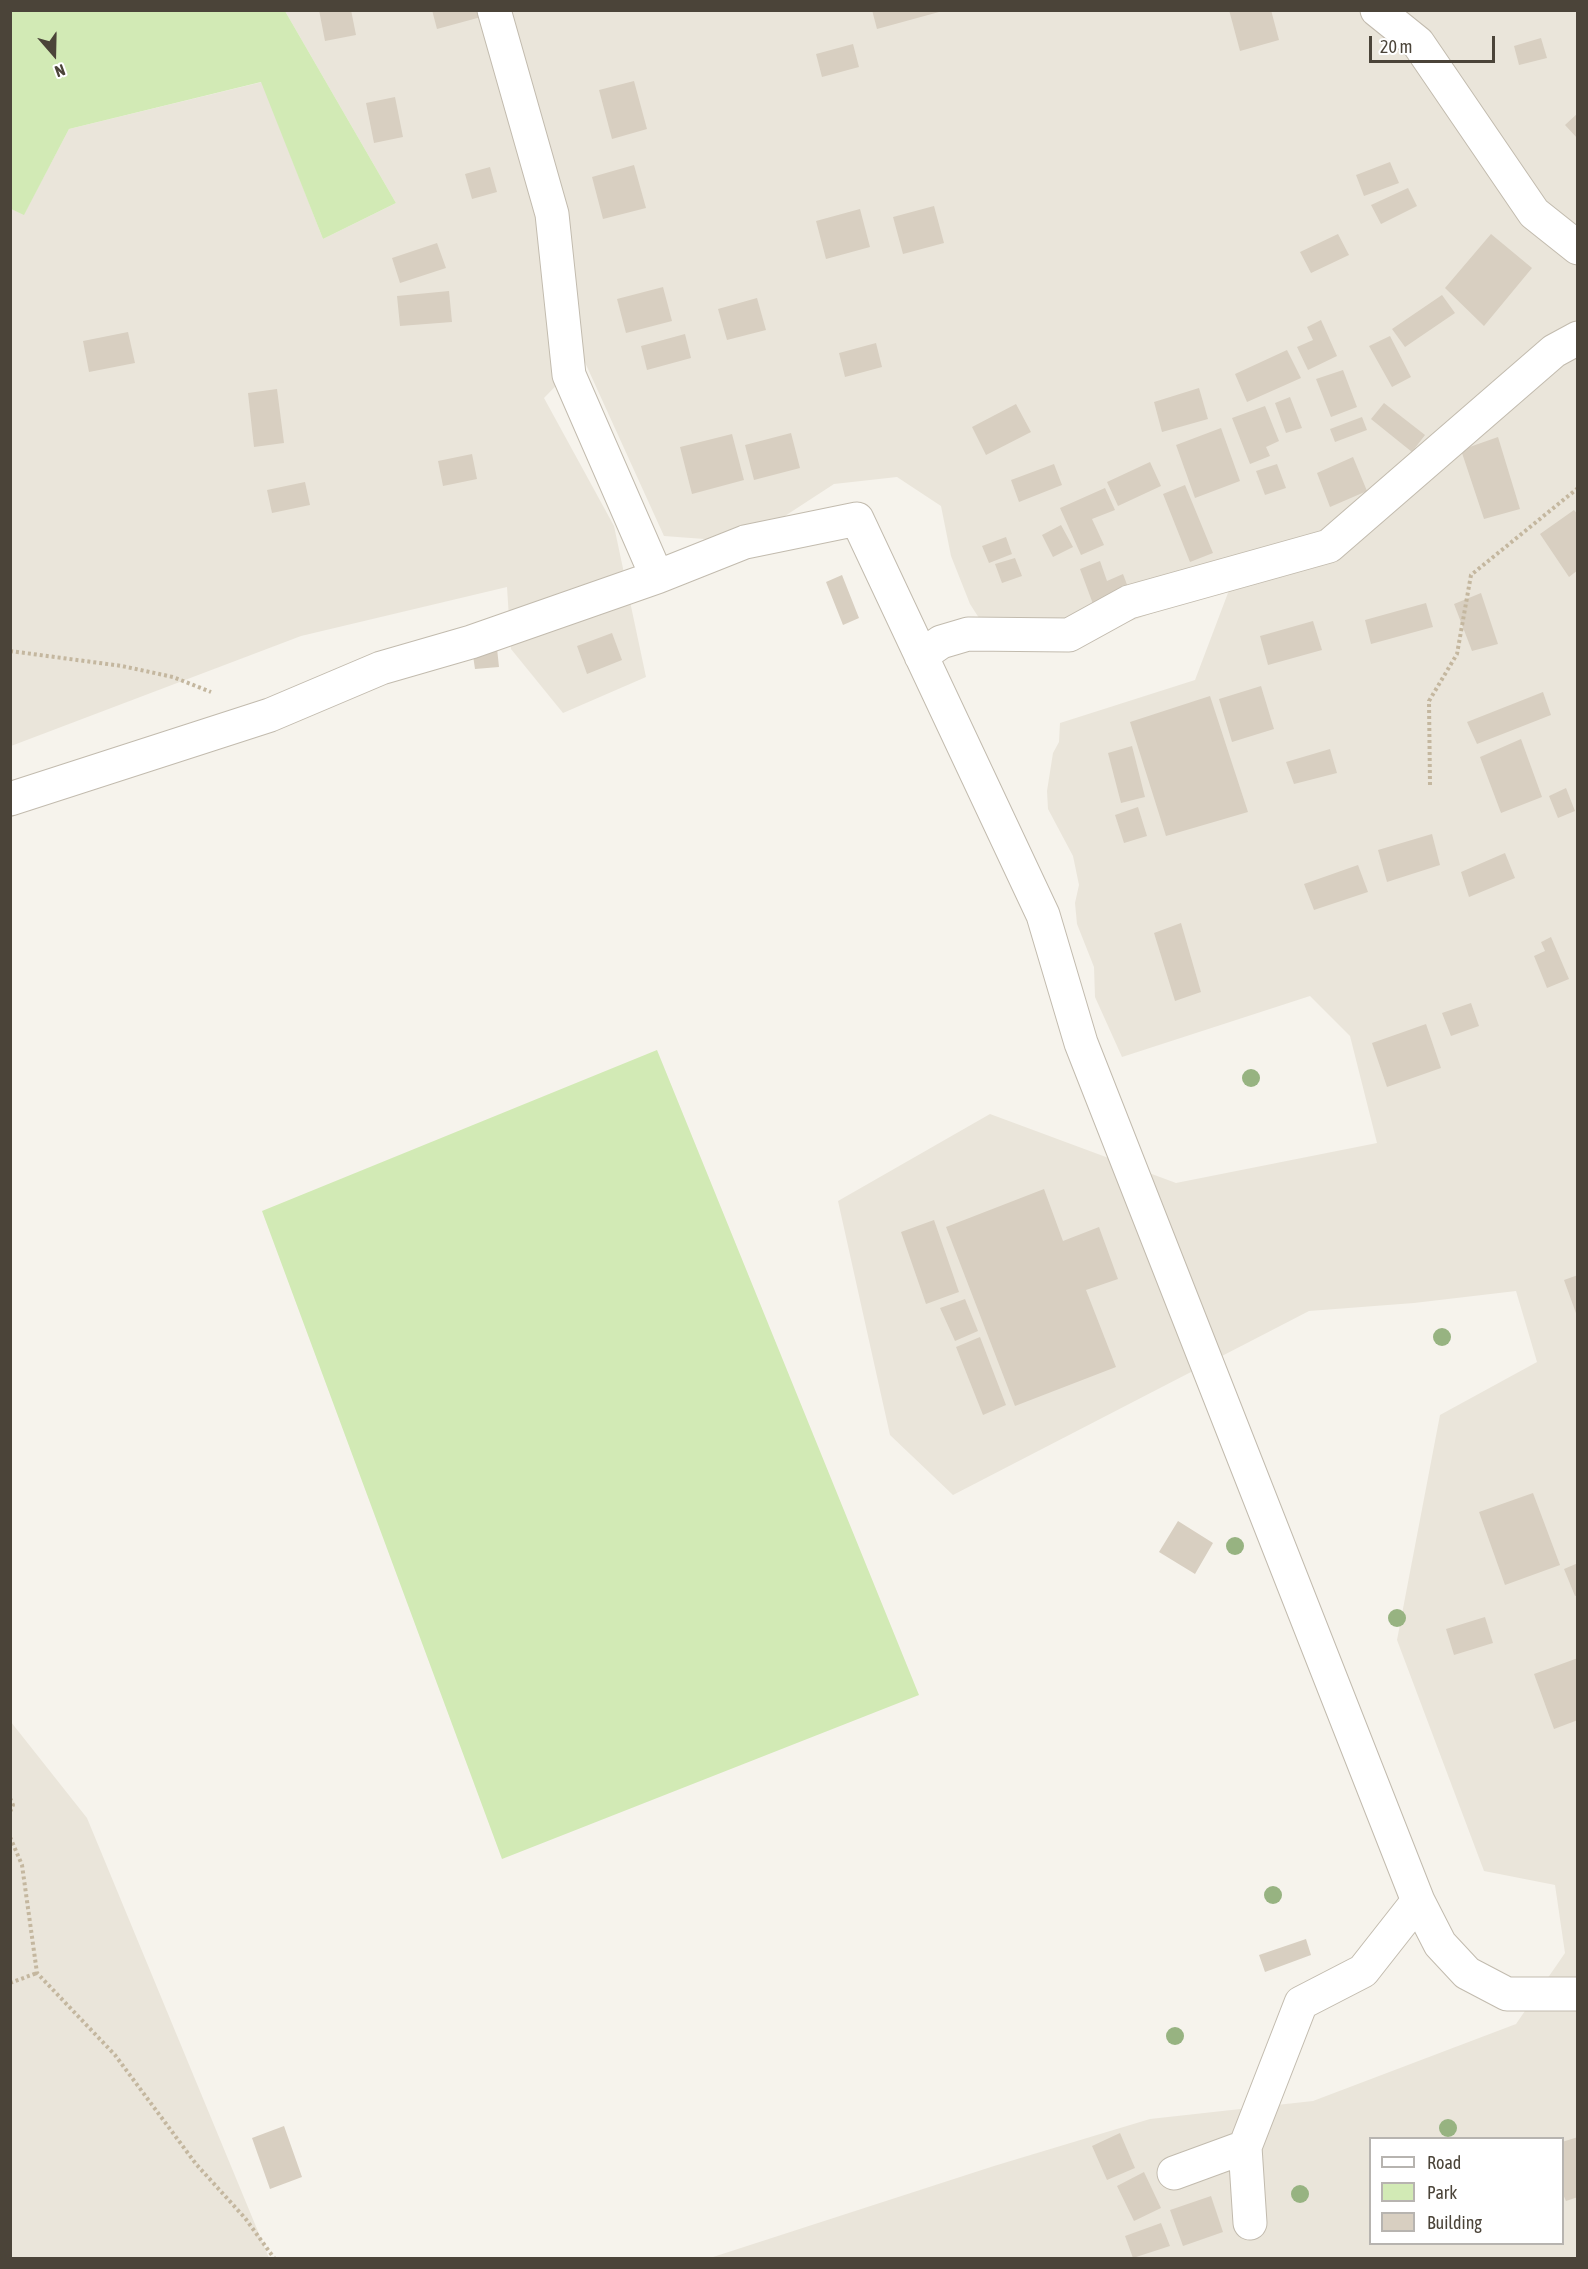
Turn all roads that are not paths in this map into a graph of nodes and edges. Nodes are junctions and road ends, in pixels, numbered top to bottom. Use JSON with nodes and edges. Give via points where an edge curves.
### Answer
{"nodes":[{"id":1,"x":494,"y":10,"type":"edge"},
{"id":2,"x":1377,"y":10,"type":"edge"},
{"id":3,"x":1578,"y":248,"type":"edge"},
{"id":4,"x":1578,"y":338,"type":"edge"},
{"id":5,"x":657,"y":577,"type":"junction"},
{"id":6,"x":921,"y":656,"type":"junction"},
{"id":7,"x":10,"y":799,"type":"edge"},
{"id":8,"x":1419,"y":1901,"type":"junction"},
{"id":9,"x":1578,"y":1994,"type":"edge"},
{"id":10,"x":1245,"y":2147,"type":"junction"},
{"id":11,"x":1174,"y":2173,"type":"dead end"},
{"id":12,"x":1250,"y":2223,"type":"dead end"}],
"edges":[{"from":1,"to":5,"type":"street","via":[[552,214],[569,375]]},
{"from":2,"to":3,"type":"street","via":[[1418,44],[1534,213]]},
{"from":4,"to":6,"type":"street","via":[[1554,351],[1329,546],[1129,602],[1069,635],[968,634],[941,642]]},
{"from":5,"to":6,"type":"street","via":[[745,542],[857,519]]},
{"from":5,"to":7,"type":"street","via":[[471,642],[381,668],[270,715]]},
{"from":6,"to":8,"type":"street","via":[[1043,915],[1081,1043]]},
{"from":8,"to":9,"type":"street","via":[[1440,1944],[1467,1974],[1507,1994]]},
{"from":8,"to":10,"type":"street","via":[[1363,1971],[1301,2003]]},
{"from":10,"to":11,"type":"street"},
{"from":10,"to":12,"type":"street"}]}
